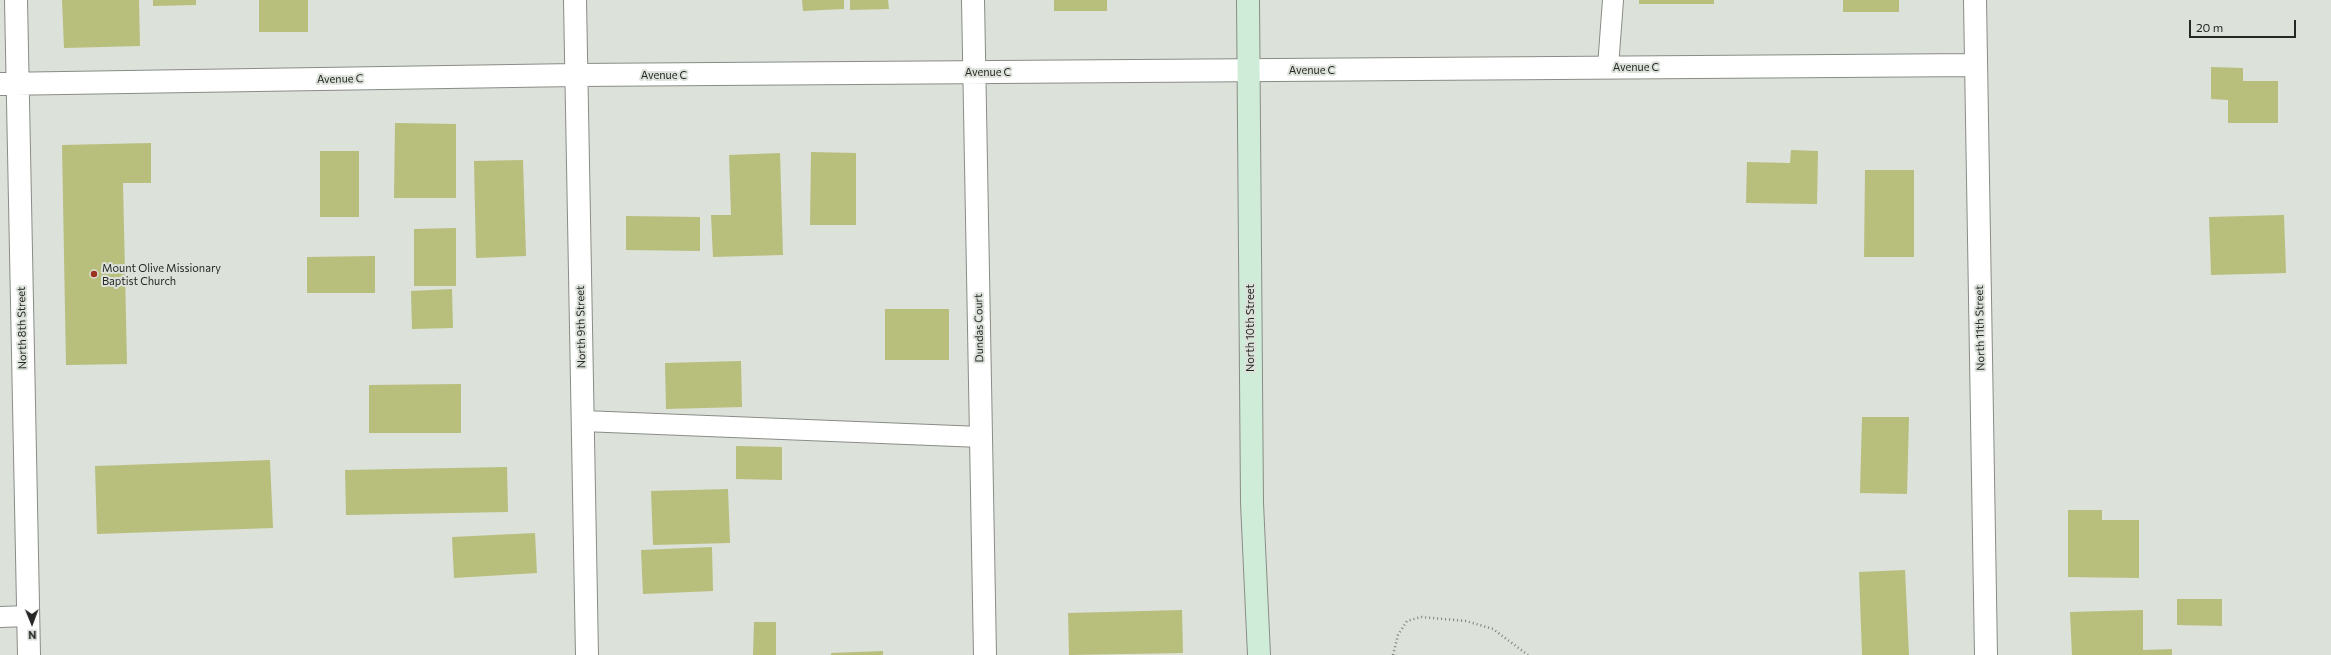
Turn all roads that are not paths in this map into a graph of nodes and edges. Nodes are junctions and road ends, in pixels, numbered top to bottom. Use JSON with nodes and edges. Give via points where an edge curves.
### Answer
{"nodes":[{"id":1,"x":16,"y":0,"type":"edge"},
{"id":2,"x":575,"y":0,"type":"edge"},
{"id":3,"x":973,"y":0,"type":"edge"},
{"id":4,"x":1248,"y":0,"type":"edge"},
{"id":5,"x":1613,"y":0,"type":"edge"},
{"id":6,"x":1975,"y":0,"type":"edge"},
{"id":7,"x":1976,"y":64,"type":"junction"},
{"id":8,"x":1608,"y":67,"type":"junction"},
{"id":9,"x":1248,"y":70,"type":"junction"},
{"id":10,"x":975,"y":73,"type":"junction"},
{"id":11,"x":576,"y":75,"type":"junction"},
{"id":12,"x":8,"y":84,"type":"edge"},
{"id":13,"x":583,"y":421,"type":"junction"},
{"id":14,"x":981,"y":437,"type":"junction"},
{"id":15,"x":28,"y":616,"type":"junction"},
{"id":16,"x":0,"y":617,"type":"edge"},
{"id":17,"x":29,"y":655,"type":"edge"},
{"id":18,"x":587,"y":655,"type":"edge"},
{"id":19,"x":985,"y":655,"type":"edge"},
{"id":20,"x":1259,"y":655,"type":"edge"},
{"id":21,"x":1986,"y":655,"type":"edge"}],
"edges":[{"from":1,"to":12,"type":"street","name":"North 8th Street"},
{"from":2,"to":11,"type":"street","name":"North 9th Street"},
{"from":3,"to":10,"type":"street","name":"Dundas Court"},
{"from":4,"to":9,"type":"street","name":"North 10th Street"},
{"from":5,"to":8,"type":"lane"},
{"from":6,"to":7,"type":"street","name":"North 11th Street"},
{"from":7,"to":8,"type":"street","name":"Avenue C"},
{"from":7,"to":21,"type":"street","name":"North 11th Street"},
{"from":8,"to":9,"type":"street","name":"Avenue C"},
{"from":9,"to":10,"type":"street","name":"Avenue C"},
{"from":9,"to":20,"type":"street","name":"North 10th Street","via":[[1252,503]]},
{"from":10,"to":11,"type":"street","name":"Avenue C"},
{"from":10,"to":14,"type":"street","name":"Dundas Court"},
{"from":11,"to":12,"type":"street","name":"Avenue C"},
{"from":11,"to":13,"type":"street","name":"North 9th Street"},
{"from":12,"to":15,"type":"street","name":"North 8th Street"},
{"from":13,"to":14,"type":"lane"},
{"from":13,"to":18,"type":"street","name":"North 9th Street"},
{"from":14,"to":19,"type":"street","name":"Dundas Court"},
{"from":15,"to":16,"type":"lane"},
{"from":15,"to":17,"type":"street","name":"North 8th Street"}]}
